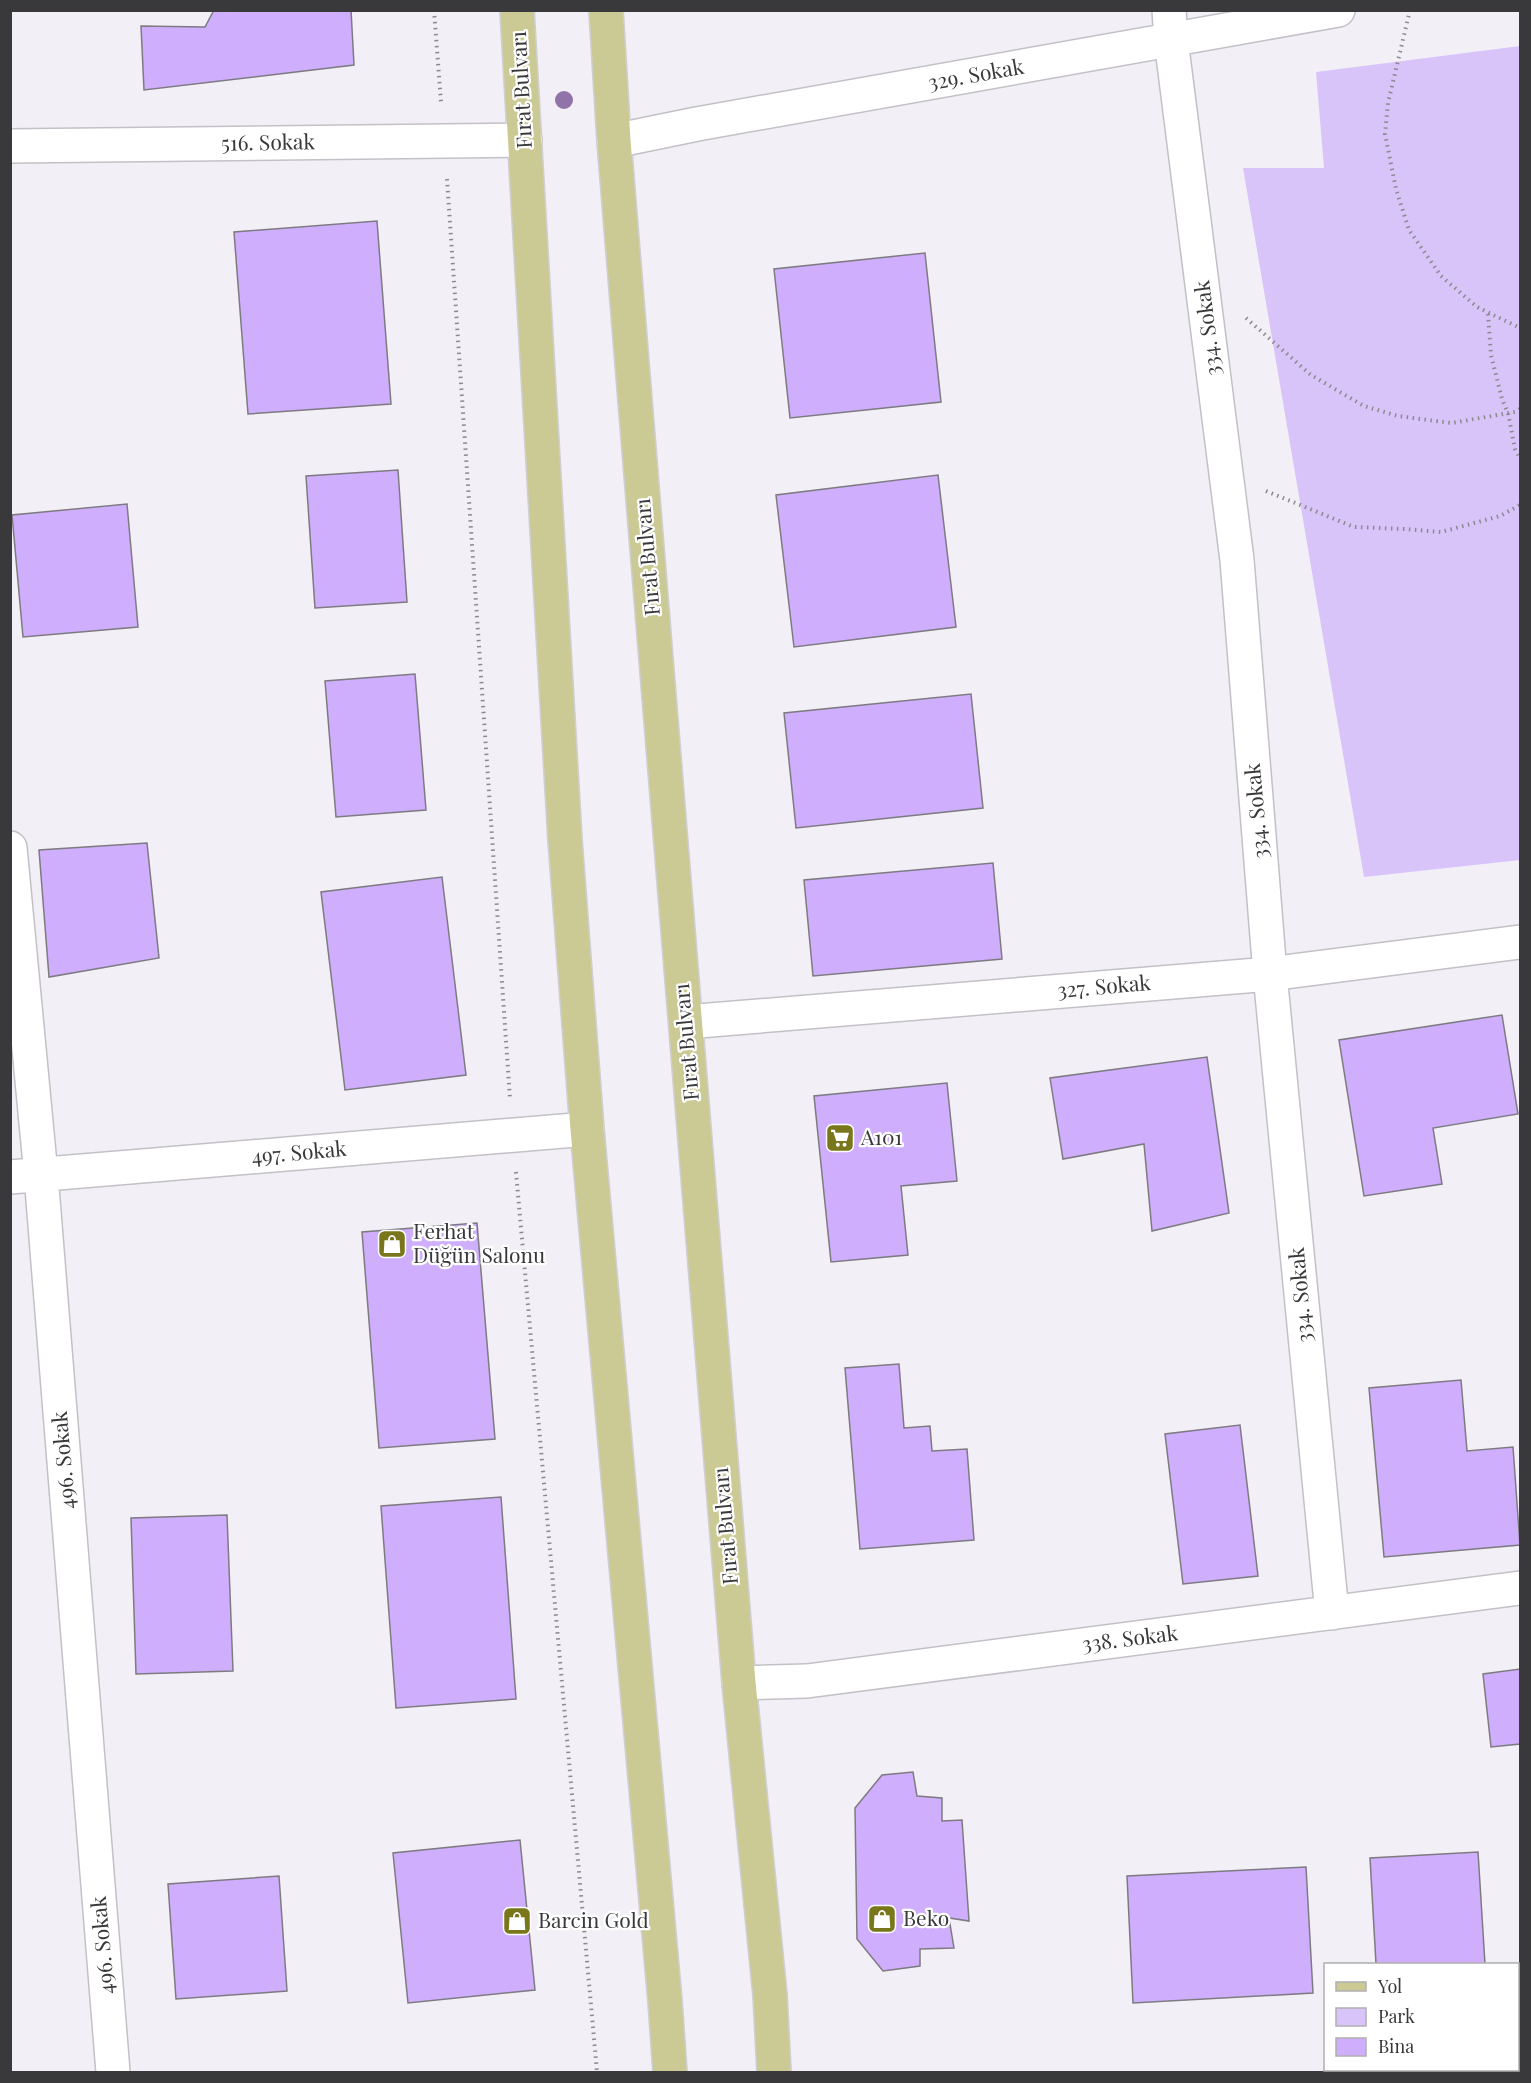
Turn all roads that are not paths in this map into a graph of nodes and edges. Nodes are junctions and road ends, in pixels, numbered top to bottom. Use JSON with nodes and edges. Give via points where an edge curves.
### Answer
{"nodes":[{"id":1,"x":517,"y":10,"type":"edge"},
{"id":2,"x":606,"y":10,"type":"edge"},
{"id":3,"x":1338,"y":10,"type":"edge"},
{"id":4,"x":1170,"y":25,"type":"edge"},
{"id":5,"x":525,"y":140,"type":"junction"},
{"id":6,"x":614,"y":141,"type":"junction"},
{"id":7,"x":10,"y":146,"type":"edge"},
{"id":8,"x":10,"y":848,"type":"edge"},
{"id":9,"x":1521,"y":942,"type":"edge"},
{"id":10,"x":1270,"y":974,"type":"junction"},
{"id":11,"x":686,"y":1022,"type":"junction"},
{"id":12,"x":587,"y":1128,"type":"junction"},
{"id":13,"x":26,"y":1176,"type":"edge"},
{"id":14,"x":1521,"y":1588,"type":"edge"},
{"id":15,"x":1332,"y":1613,"type":"junction"},
{"id":16,"x":739,"y":1683,"type":"junction"},
{"id":17,"x":1369,"y":2071,"type":"edge"},
{"id":18,"x":1342,"y":2072,"type":"edge"},
{"id":19,"x":113,"y":2073,"type":"edge"},
{"id":20,"x":670,"y":2073,"type":"edge"},
{"id":21,"x":774,"y":2073,"type":"edge"}],
"edges":[{"from":1,"to":5,"type":"main road","name":"Fırat Bulvarı"},
{"from":2,"to":6,"type":"main road","name":"Fırat Bulvarı"},
{"from":3,"to":4,"type":"street","name":"329. Sokak"},
{"from":4,"to":6,"type":"street","name":"329. Sokak"},
{"from":4,"to":10,"type":"street","name":"334. Sokak","via":[[1237,560]]},
{"from":5,"to":7,"type":"street","name":"516. Sokak"},
{"from":5,"to":12,"type":"main road","name":"Fırat Bulvarı","via":[[565,840]]},
{"from":6,"to":11,"type":"main road","name":"Fırat Bulvarı"},
{"from":8,"to":13,"type":"street","name":"496. Sokak"},
{"from":9,"to":10,"type":"street","name":"327. Sokak"},
{"from":10,"to":11,"type":"street","name":"327. Sokak"},
{"from":10,"to":15,"type":"street","name":"334. Sokak"},
{"from":11,"to":16,"type":"main road","name":"Fırat Bulvarı"},
{"from":12,"to":13,"type":"street","name":"497. Sokak"},
{"from":12,"to":20,"type":"main road","name":"Fırat Bulvarı"},
{"from":13,"to":19,"type":"street","name":"496. Sokak"},
{"from":14,"to":15,"type":"street","name":"338. Sokak"},
{"from":15,"to":16,"type":"street","name":"338. Sokak","via":[[807,1681]]},
{"from":16,"to":21,"type":"main road","name":"Fırat Bulvarı"},
{"from":17,"to":18,"type":"street"}]}
